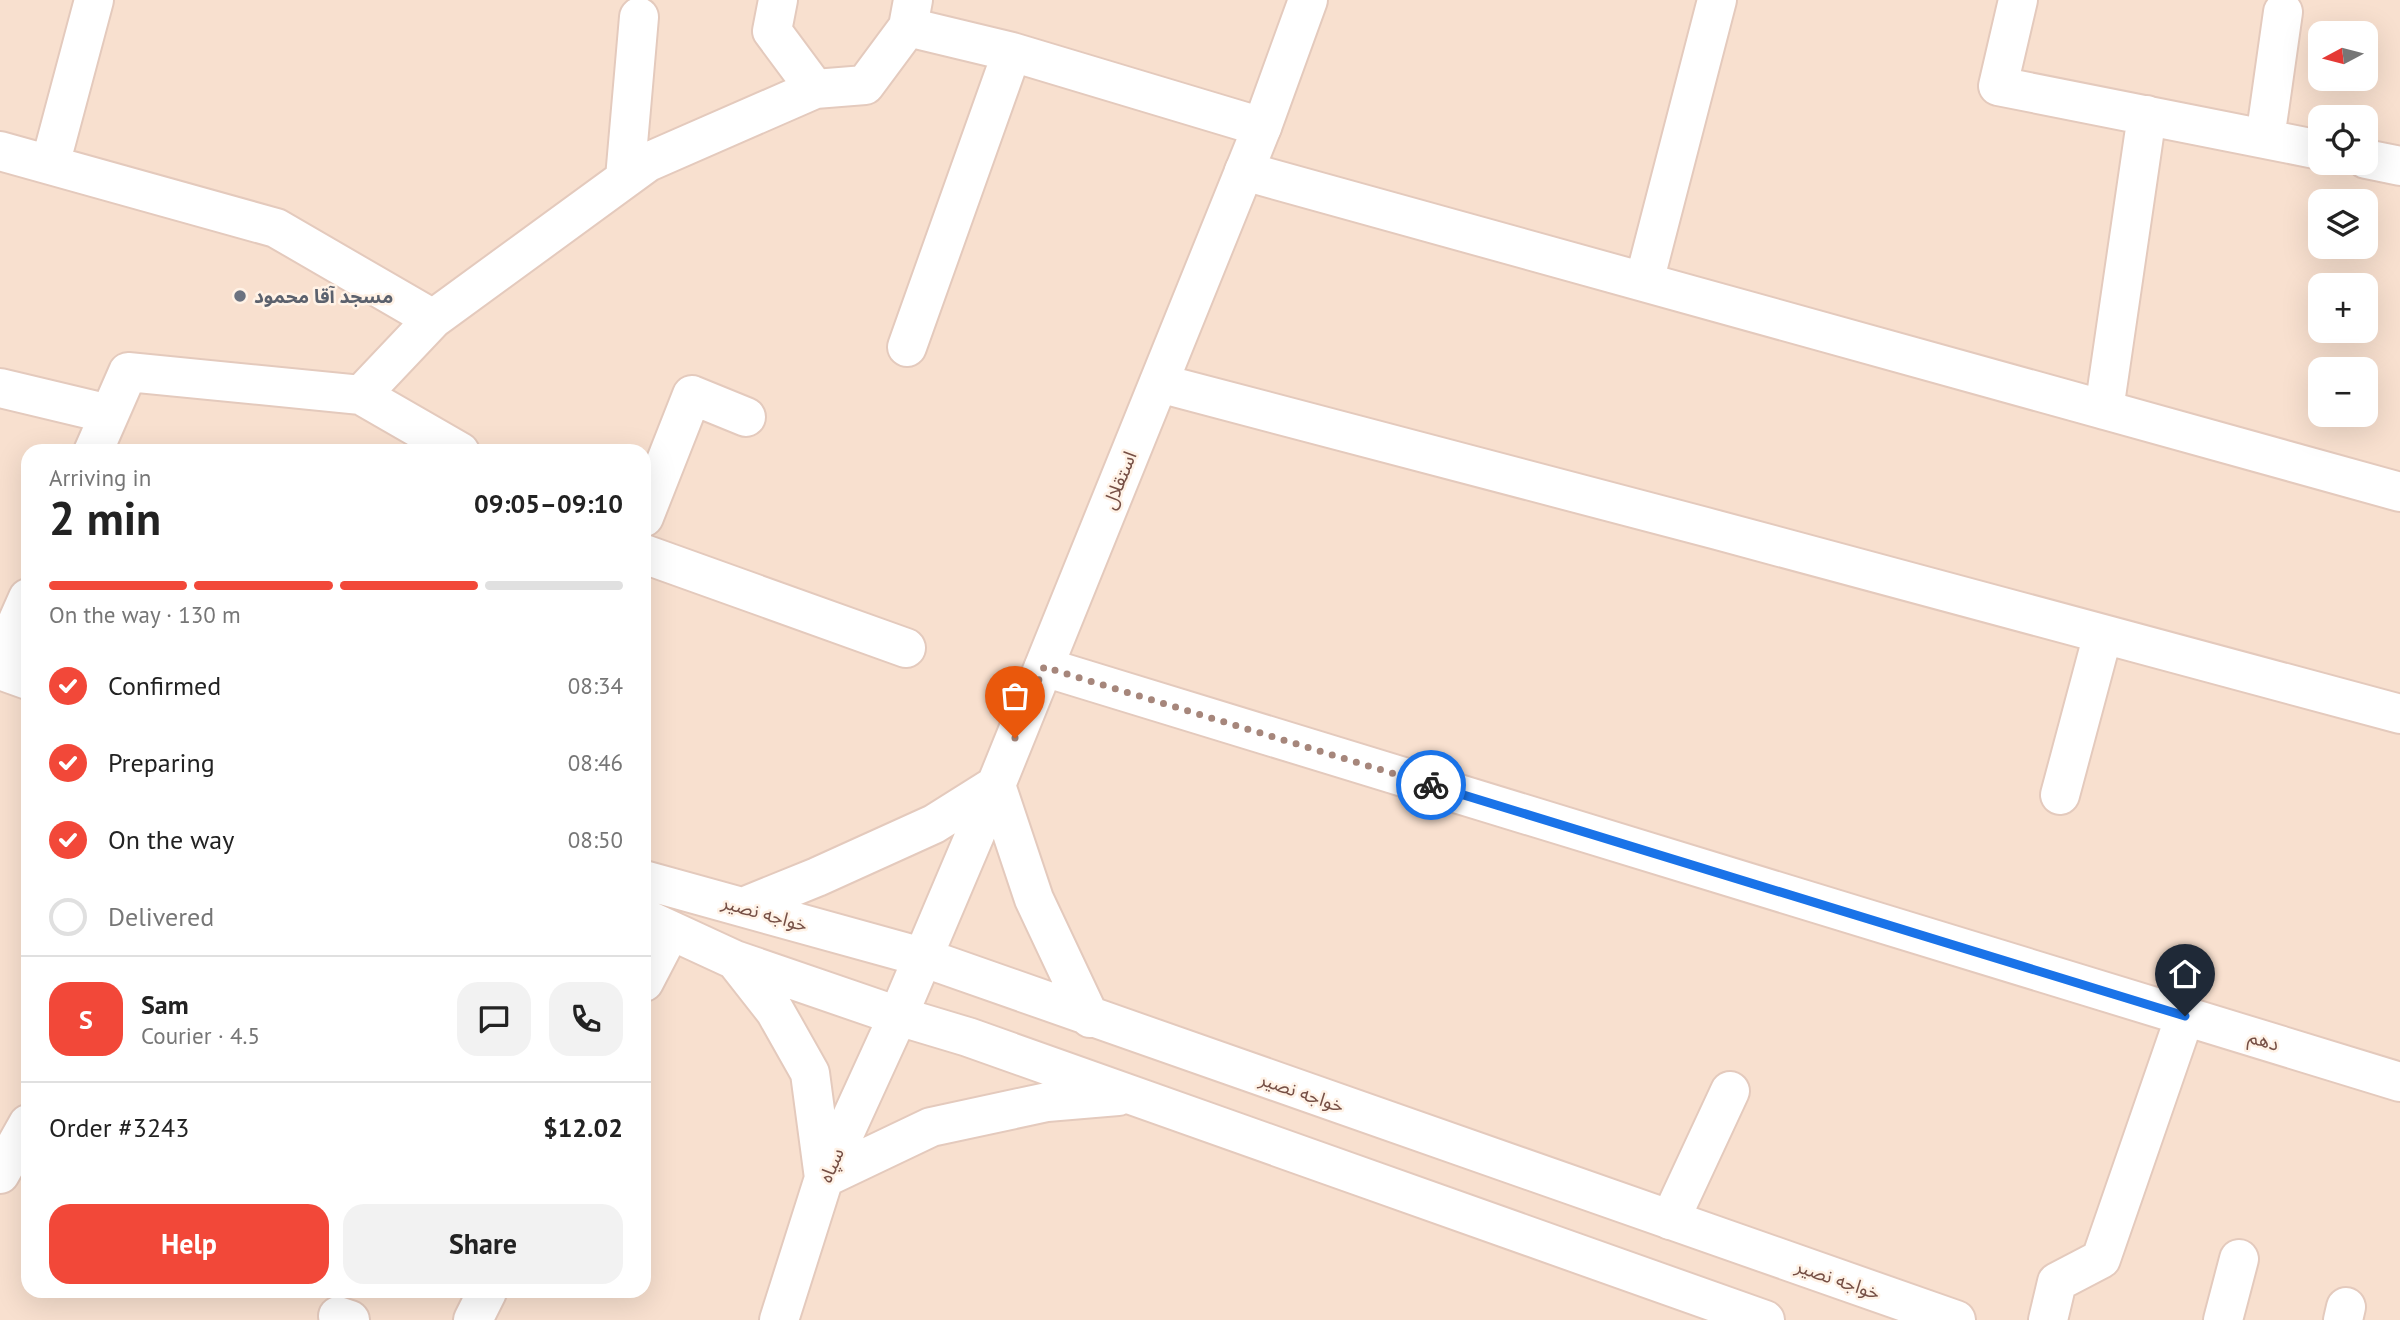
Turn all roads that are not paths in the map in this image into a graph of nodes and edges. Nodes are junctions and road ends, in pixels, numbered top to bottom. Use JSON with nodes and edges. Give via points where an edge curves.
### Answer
{"nodes":[{"id":1,"x":94,"y":0,"type":"edge"},
{"id":2,"x":778,"y":0,"type":"edge"},
{"id":3,"x":1308,"y":0,"type":"edge"},
{"id":4,"x":1717,"y":0,"type":"edge"},
{"id":5,"x":2018,"y":0,"type":"edge"},
{"id":6,"x":2283,"y":12,"type":"dead end"},
{"id":7,"x":910,"y":13,"type":"edge"},
{"id":8,"x":639,"y":17,"type":"dead end"},
{"id":9,"x":1012,"y":52,"type":"junction"},
{"id":10,"x":815,"y":89,"type":"junction"},
{"id":11,"x":2147,"y":116,"type":"junction"},
{"id":12,"x":1262,"y":127,"type":"junction"},
{"id":13,"x":2265,"y":139,"type":"junction"},
{"id":14,"x":2308,"y":148,"type":"edge"},
{"id":15,"x":0,"y":151,"type":"edge"},
{"id":16,"x":2378,"y":161,"type":"edge"},
{"id":17,"x":50,"y":165,"type":"junction"},
{"id":18,"x":2400,"y":166,"type":"edge"},
{"id":19,"x":1244,"y":171,"type":"junction"},
{"id":20,"x":625,"y":178,"type":"junction"},
{"id":21,"x":1644,"y":282,"type":"junction"},
{"id":22,"x":433,"y":319,"type":"junction"},
{"id":23,"x":907,"y":347,"type":"dead end"},
{"id":24,"x":1158,"y":383,"type":"junction"},
{"id":25,"x":0,"y":388,"type":"edge"},
{"id":26,"x":361,"y":395,"type":"junction"},
{"id":27,"x":2104,"y":410,"type":"junction"},
{"id":28,"x":109,"y":414,"type":"junction"},
{"id":29,"x":746,"y":417,"type":"dead end"},
{"id":30,"x":96,"y":444,"type":"edge"},
{"id":31,"x":446,"y":444,"type":"edge"},
{"id":32,"x":2400,"y":492,"type":"edge"},
{"id":33,"x":651,"y":499,"type":"edge"},
{"id":34,"x":651,"y":557,"type":"edge"},
{"id":35,"x":21,"y":614,"type":"edge"},
{"id":36,"x":2103,"y":634,"type":"junction"},
{"id":37,"x":906,"y":648,"type":"dead end"},
{"id":38,"x":0,"y":661,"type":"edge"},
{"id":39,"x":1044,"y":667,"type":"junction"},
{"id":40,"x":0,"y":670,"type":"edge"},
{"id":41,"x":21,"y":678,"type":"edge"},
{"id":42,"x":2400,"y":714,"type":"edge"},
{"id":43,"x":996,"y":785,"type":"junction"},
{"id":44,"x":2060,"y":795,"type":"dead end"},
{"id":45,"x":651,"y":882,"type":"edge"},
{"id":46,"x":743,"y":907,"type":"junction"},
{"id":47,"x":657,"y":925,"type":"edge"},
{"id":48,"x":651,"y":951,"type":"edge"},
{"id":49,"x":922,"y":957,"type":"junction"},
{"id":50,"x":735,"y":960,"type":"junction"},
{"id":51,"x":898,"y":1016,"type":"junction"},
{"id":52,"x":2185,"y":1016,"type":"junction"},
{"id":53,"x":1090,"y":1018,"type":"junction"},
{"id":54,"x":2400,"y":1082,"type":"edge"},
{"id":55,"x":1730,"y":1091,"type":"dead end"},
{"id":56,"x":1132,"y":1095,"type":"junction"},
{"id":57,"x":21,"y":1136,"type":"edge"},
{"id":58,"x":0,"y":1174,"type":"edge"},
{"id":59,"x":824,"y":1178,"type":"junction"},
{"id":60,"x":0,"y":1180,"type":"edge"},
{"id":61,"x":1572,"y":1186,"type":"junction"},
{"id":62,"x":21,"y":1189,"type":"edge"},
{"id":63,"x":1670,"y":1220,"type":"junction"},
{"id":64,"x":1550,"y":1244,"type":"junction"},
{"id":65,"x":2239,"y":1259,"type":"dead end"},
{"id":66,"x":485,"y":1298,"type":"edge"},
{"id":67,"x":473,"y":1320,"type":"edge"},
{"id":68,"x":779,"y":1320,"type":"edge"},
{"id":69,"x":1765,"y":1320,"type":"edge"},
{"id":70,"x":1956,"y":1320,"type":"edge"},
{"id":71,"x":2048,"y":1320,"type":"edge"},
{"id":72,"x":2223,"y":1320,"type":"edge"}],
"edges":[{"from":1,"to":17,"type":"street"},
{"from":2,"to":10,"type":"street","via":[[772,31]]},
{"from":3,"to":12,"type":"street","name":"استقلال"},
{"from":4,"to":21,"type":"street"},
{"from":5,"to":11,"type":"street","via":[[1998,86]]},
{"from":6,"to":13,"type":"street"},
{"from":7,"to":9,"type":"street"},
{"from":7,"to":10,"type":"street","via":[[865,85]]},
{"from":8,"to":20,"type":"street"},
{"from":9,"to":12,"type":"street"},
{"from":9,"to":23,"type":"street"},
{"from":10,"to":20,"type":"street","via":[[648,162]]},
{"from":11,"to":13,"type":"street"},
{"from":11,"to":27,"type":"street"},
{"from":12,"to":19,"type":"street","name":"استقلال"},
{"from":13,"to":14,"type":"street"},
{"from":15,"to":17,"type":"street"},
{"from":16,"to":18,"type":"street"},
{"from":17,"to":22,"type":"street","via":[[276,228]]},
{"from":19,"to":21,"type":"street"},
{"from":19,"to":24,"type":"street","name":"استقلال"},
{"from":20,"to":22,"type":"street"},
{"from":21,"to":27,"type":"street"},
{"from":22,"to":26,"type":"street"},
{"from":24,"to":36,"type":"street"},
{"from":24,"to":39,"type":"street","name":"استقلال"},
{"from":25,"to":28,"type":"street"},
{"from":26,"to":28,"type":"street","via":[[128,372]]},
{"from":26,"to":31,"type":"street"},
{"from":27,"to":32,"type":"street"},
{"from":28,"to":30,"type":"street"},
{"from":29,"to":33,"type":"street","via":[[692,395]]},
{"from":34,"to":37,"type":"street"},
{"from":35,"to":38,"type":"street"},
{"from":36,"to":42,"type":"street"},
{"from":36,"to":44,"type":"street"},
{"from":39,"to":43,"type":"street","name":"استقلال"},
{"from":39,"to":52,"type":"street","name":"دهم"},
{"from":40,"to":41,"type":"street"},
{"from":43,"to":46,"type":"street","via":[[934,824]]},
{"from":43,"to":49,"type":"street","name":"استقلال"},
{"from":43,"to":53,"type":"street","via":[[1034,899]]},
{"from":45,"to":46,"type":"street","name":"خواجه نصیر"},
{"from":46,"to":49,"type":"street","name":"خواجه نصیر"},
{"from":47,"to":48,"type":"street"},
{"from":47,"to":50,"type":"street"},
{"from":49,"to":51,"type":"street","name":"سپاه"},
{"from":49,"to":53,"type":"street","name":"خواجه نصیر"},
{"from":50,"to":51,"type":"street"},
{"from":50,"to":59,"type":"street","via":[[775,1010],[810,1073]]},
{"from":51,"to":56,"type":"street"},
{"from":51,"to":59,"type":"street","name":"سپاه"},
{"from":52,"to":54,"type":"street","name":"دهم"},
{"from":52,"to":71,"type":"street","via":[[2101,1259],[2057,1282]]},
{"from":53,"to":61,"type":"street","name":"خواجه نصیر"},
{"from":55,"to":63,"type":"street"},
{"from":56,"to":59,"type":"street","via":[[1047,1102],[931,1127]]},
{"from":56,"to":64,"type":"street"},
{"from":57,"to":58,"type":"street"},
{"from":59,"to":68,"type":"street","name":"سپاه"},
{"from":60,"to":62,"type":"street"},
{"from":61,"to":63,"type":"street","name":"خواجه نصیر"},
{"from":61,"to":64,"type":"street"},
{"from":63,"to":70,"type":"street","name":"خواجه نصیر"},
{"from":64,"to":69,"type":"street"},
{"from":65,"to":72,"type":"street"},
{"from":66,"to":67,"type":"street"}]}
